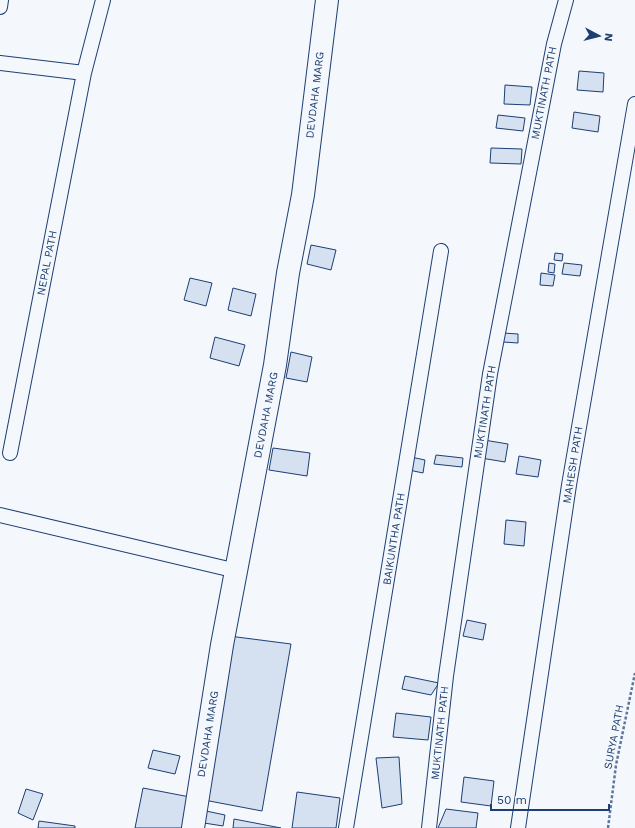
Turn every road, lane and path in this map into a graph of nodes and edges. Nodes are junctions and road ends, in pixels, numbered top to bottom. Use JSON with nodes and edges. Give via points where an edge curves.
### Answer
{"nodes":[{"id":1,"x":1,"y":0,"type":"edge"},
{"id":2,"x":103,"y":0,"type":"edge"},
{"id":3,"x":327,"y":0,"type":"edge"},
{"id":4,"x":566,"y":0,"type":"edge"},
{"id":5,"x":0,"y":7,"type":"edge"},
{"id":6,"x":0,"y":63,"type":"edge"},
{"id":7,"x":84,"y":73,"type":"junction"},
{"id":8,"x":635,"y":104,"type":"edge"},
{"id":9,"x":441,"y":251,"type":"dead end"},
{"id":10,"x":10,"y":453,"type":"dead end"},
{"id":11,"x":0,"y":516,"type":"edge"},
{"id":12,"x":237,"y":571,"type":"junction"},
{"id":13,"x":635,"y":673,"type":"edge"},
{"id":14,"x":194,"y":828,"type":"edge"},
{"id":15,"x":346,"y":828,"type":"edge"},
{"id":16,"x":429,"y":828,"type":"edge"},
{"id":17,"x":518,"y":828,"type":"edge"},
{"id":18,"x":608,"y":828,"type":"edge"}],
"edges":[{"from":1,"to":5,"type":"street"},
{"from":2,"to":7,"type":"street","name":"NEPAL PATH"},
{"from":3,"to":12,"type":"main road","name":"DEVDAHA MARG","via":[[303,195]]},
{"from":4,"to":16,"type":"street","name":"MUKTINATH PATH","via":[[554,44],[490,374],[446,676]]},
{"from":6,"to":7,"type":"street"},
{"from":7,"to":10,"type":"street","name":"NEPAL PATH"},
{"from":8,"to":17,"type":"street","name":"MAHESH PATH","via":[[569,485]]},
{"from":9,"to":15,"type":"street","name":"BAIKUNTHA PATH"},
{"from":11,"to":12,"type":"street"},
{"from":12,"to":14,"type":"main road","name":"DEVDAHA MARG","via":[[222,645]]},
{"from":13,"to":18,"type":"path","name":"SURYA PATH","via":[[616,765]]}]}
